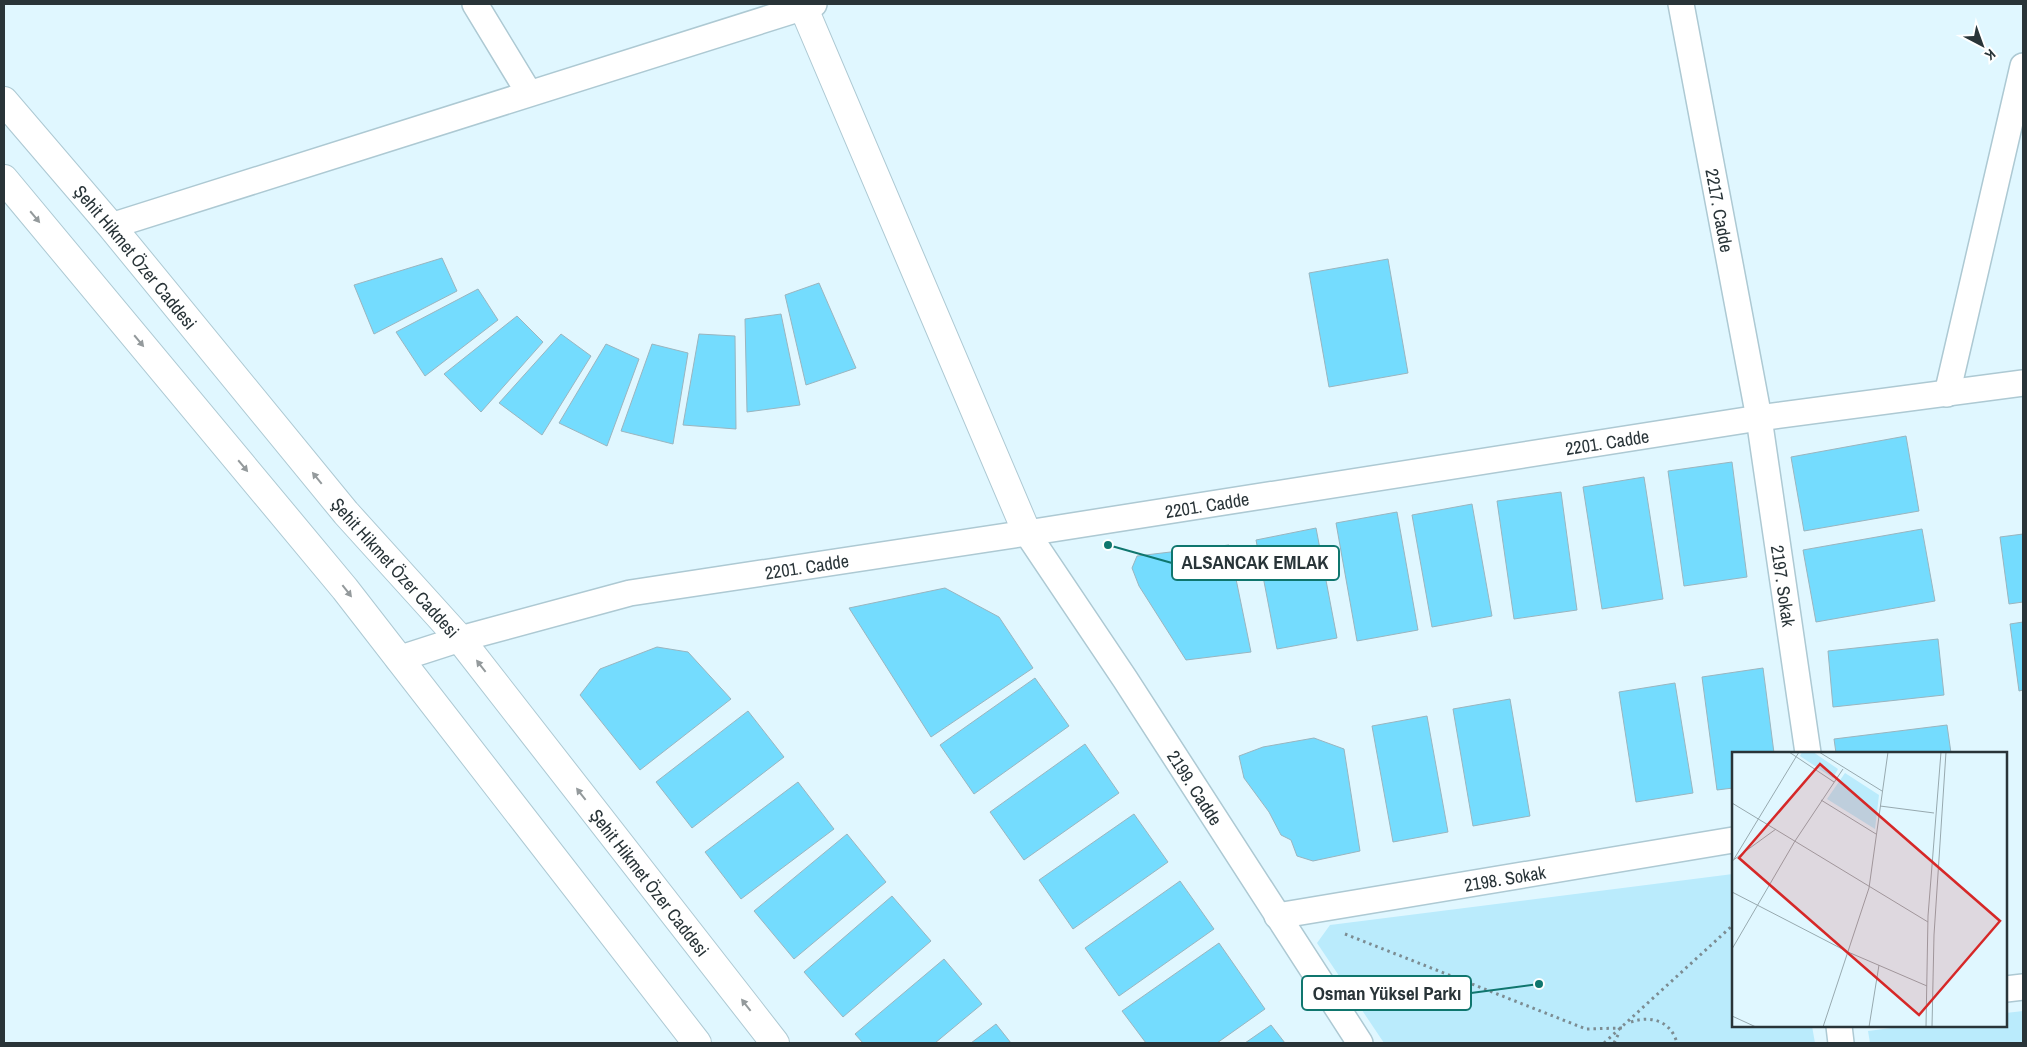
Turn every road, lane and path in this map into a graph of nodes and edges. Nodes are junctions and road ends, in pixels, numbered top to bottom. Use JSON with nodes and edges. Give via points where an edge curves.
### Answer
{"nodes":[{"id":1,"x":475,"y":4,"type":"edge"},
{"id":2,"x":1681,"y":4,"type":"edge"},
{"id":3,"x":806,"y":5,"type":"edge"},
{"id":4,"x":2023,"y":66,"type":"edge"},
{"id":5,"x":529,"y":93,"type":"junction"},
{"id":6,"x":4,"y":101,"type":"edge"},
{"id":7,"x":4,"y":179,"type":"edge"},
{"id":8,"x":110,"y":226,"type":"junction"},
{"id":9,"x":2023,"y":383,"type":"edge"},
{"id":10,"x":1947,"y":394,"type":"junction"},
{"id":11,"x":1759,"y":418,"type":"junction"},
{"id":12,"x":1027,"y":533,"type":"junction"},
{"id":13,"x":460,"y":639,"type":"junction"},
{"id":14,"x":398,"y":659,"type":"junction"},
{"id":15,"x":1808,"y":752,"type":"edge"},
{"id":16,"x":1732,"y":840,"type":"edge"},
{"id":17,"x":1277,"y":916,"type":"junction"},
{"id":18,"x":1732,"y":926,"type":"edge"},
{"id":19,"x":1338,"y":931,"type":"dead end"},
{"id":20,"x":2023,"y":987,"type":"edge"},
{"id":21,"x":2007,"y":989,"type":"edge"},
{"id":22,"x":1839,"y":1027,"type":"edge"},
{"id":23,"x":1622,"y":1028,"type":"junction"},
{"id":24,"x":697,"y":1043,"type":"edge"},
{"id":25,"x":776,"y":1043,"type":"edge"},
{"id":26,"x":1360,"y":1043,"type":"edge"},
{"id":27,"x":1604,"y":1043,"type":"edge"},
{"id":28,"x":1614,"y":1043,"type":"edge"},
{"id":29,"x":1677,"y":1043,"type":"edge"},
{"id":30,"x":1841,"y":1043,"type":"edge"}],
"edges":[{"from":1,"to":5,"type":"street"},
{"from":2,"to":11,"type":"street","name":"2217. Cadde"},
{"from":3,"to":5,"type":"street"},
{"from":3,"to":12,"type":"main road"},
{"from":4,"to":10,"type":"street"},
{"from":5,"to":8,"type":"street"},
{"from":6,"to":8,"type":"main road","name":"Şehit Hikmet Özer Caddesi"},
{"from":7,"to":14,"type":"main road","one_way":true,"via":[[345,589]]},
{"from":13,"to":8,"type":"main road","name":"Şehit Hikmet Özer Caddesi","one_way":true,"via":[[346,513]]},
{"from":9,"to":10,"type":"street","name":"2201. Cadde"},
{"from":10,"to":11,"type":"street","name":"2201. Cadde"},
{"from":11,"to":12,"type":"street","name":"2201. Cadde"},
{"from":11,"to":15,"type":"street","name":"2197. Sokak"},
{"from":12,"to":13,"type":"street","name":"2201. Cadde","via":[[630,593]]},
{"from":12,"to":17,"type":"street","name":"2199. Cadde"},
{"from":13,"to":14,"type":"street","name":"2201. Cadde"},
{"from":25,"to":13,"type":"main road","name":"Şehit Hikmet Özer Caddesi","one_way":true},
{"from":14,"to":24,"type":"main road"},
{"from":16,"to":17,"type":"street","name":"2198. Sokak"},
{"from":17,"to":26,"type":"street","name":"2199. Cadde"},
{"from":18,"to":23,"type":"path"},
{"from":19,"to":23,"type":"path","via":[[1586,1029]]},
{"from":20,"to":21,"type":"street"},
{"from":22,"to":30,"type":"street"},
{"from":23,"to":27,"type":"path"},
{"from":23,"to":28,"type":"path"},
{"from":23,"to":29,"type":"path","via":[[1630,1022],[1651,1018],[1669,1028]]}]}
